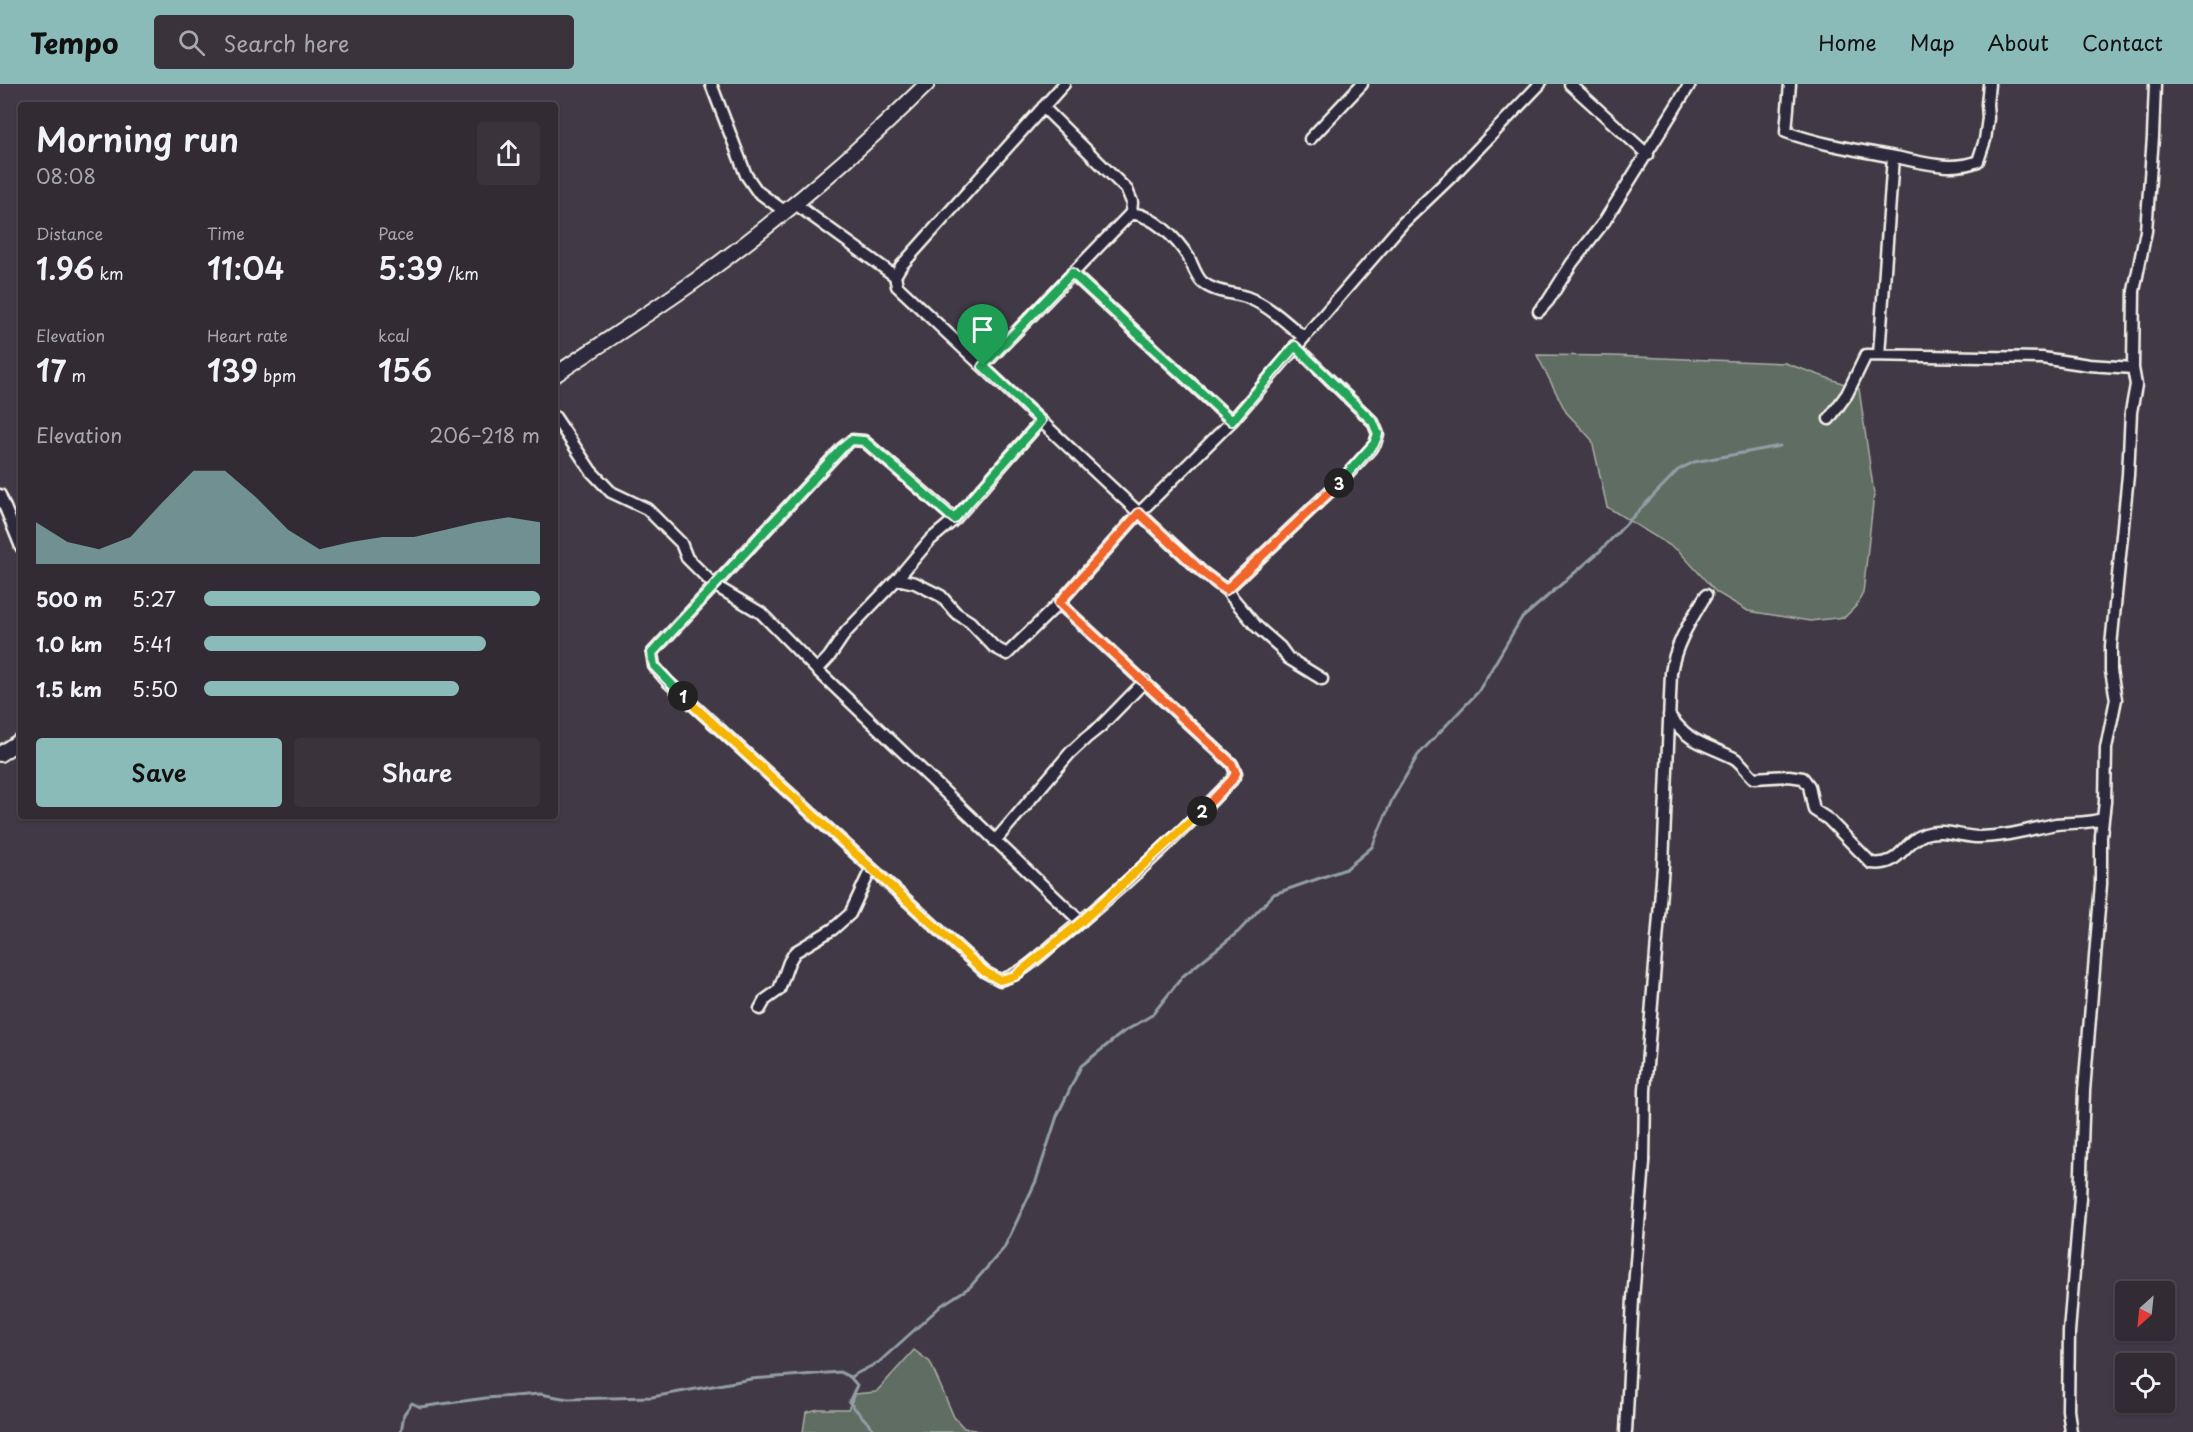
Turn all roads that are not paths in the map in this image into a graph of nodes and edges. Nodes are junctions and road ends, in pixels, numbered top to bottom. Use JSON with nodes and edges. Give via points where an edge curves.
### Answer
{"nodes":[{"id":1,"x":711,"y":84,"type":"edge"},
{"id":2,"x":927,"y":84,"type":"edge"},
{"id":3,"x":1064,"y":84,"type":"edge"},
{"id":4,"x":1362,"y":84,"type":"edge"},
{"id":5,"x":1540,"y":84,"type":"edge"},
{"id":6,"x":1570,"y":84,"type":"edge"},
{"id":7,"x":1690,"y":84,"type":"edge"},
{"id":8,"x":1790,"y":84,"type":"edge"},
{"id":9,"x":1989,"y":84,"type":"edge"},
{"id":10,"x":2155,"y":84,"type":"edge"},
{"id":11,"x":1043,"y":107,"type":"junction"},
{"id":12,"x":1310,"y":139,"type":"dead end"},
{"id":13,"x":1648,"y":154,"type":"junction"},
{"id":14,"x":1893,"y":157,"type":"junction"},
{"id":15,"x":789,"y":207,"type":"junction"},
{"id":16,"x":1131,"y":213,"type":"junction"},
{"id":17,"x":1072,"y":273,"type":"junction"},
{"id":18,"x":895,"y":276,"type":"junction"},
{"id":19,"x":1539,"y":311,"type":"dead end"},
{"id":20,"x":1303,"y":337,"type":"junction"},
{"id":21,"x":1295,"y":346,"type":"junction"},
{"id":22,"x":1879,"y":355,"type":"junction"},
{"id":23,"x":983,"y":366,"type":"junction"},
{"id":24,"x":2133,"y":368,"type":"junction"},
{"id":25,"x":558,"y":373,"type":"edge"},
{"id":26,"x":1829,"y":419,"type":"dead end"},
{"id":27,"x":558,"y":421,"type":"edge"},
{"id":28,"x":1041,"y":421,"type":"junction"},
{"id":29,"x":1232,"y":421,"type":"junction"},
{"id":30,"x":0,"y":495,"type":"edge"},
{"id":31,"x":1139,"y":513,"type":"junction"},
{"id":32,"x":954,"y":519,"type":"junction"},
{"id":33,"x":18,"y":540,"type":"edge"},
{"id":34,"x":897,"y":579,"type":"junction"},
{"id":35,"x":714,"y":585,"type":"junction"},
{"id":36,"x":1226,"y":590,"type":"junction"},
{"id":37,"x":1706,"y":595,"type":"dead end"},
{"id":38,"x":1059,"y":603,"type":"junction"},
{"id":39,"x":817,"y":670,"type":"junction"},
{"id":40,"x":1322,"y":679,"type":"dead end"},
{"id":41,"x":1145,"y":681,"type":"junction"},
{"id":42,"x":1669,"y":715,"type":"junction"},
{"id":43,"x":18,"y":742,"type":"edge"},
{"id":44,"x":0,"y":754,"type":"edge"},
{"id":45,"x":2102,"y":819,"type":"junction"},
{"id":46,"x":995,"y":841,"type":"junction"},
{"id":47,"x":871,"y":868,"type":"junction"},
{"id":48,"x":1081,"y":922,"type":"junction"},
{"id":49,"x":760,"y":1009,"type":"dead end"},
{"id":50,"x":1626,"y":1432,"type":"edge"},
{"id":51,"x":2071,"y":1432,"type":"edge"}],
"edges":[{"from":1,"to":15,"type":"street","via":[[746,175],[757,191]]},
{"from":2,"to":15,"type":"main road"},
{"from":3,"to":11,"type":"street"},
{"from":4,"to":12,"type":"street"},
{"from":5,"to":20,"type":"street","via":[[1403,223]]},
{"from":6,"to":13,"type":"street"},
{"from":7,"to":13,"type":"street"},
{"from":8,"to":14,"type":"street","via":[[1786,132],[1857,152]]},
{"from":9,"to":14,"type":"street","via":[[1985,140],[1978,160],[1968,165],[1935,165]]},
{"from":10,"to":24,"type":"street","via":[[2146,231],[2134,291]]},
{"from":11,"to":16,"type":"street","via":[[1127,190]]},
{"from":11,"to":18,"type":"street"},
{"from":13,"to":19,"type":"street"},
{"from":14,"to":22,"type":"street"},
{"from":15,"to":18,"type":"street"},
{"from":15,"to":25,"type":"main road","via":[[706,273]]},
{"from":16,"to":17,"type":"street"},
{"from":16,"to":20,"type":"street","via":[[1139,214],[1172,236],[1200,281],[1212,289],[1254,301]]},
{"from":17,"to":23,"type":"street"},
{"from":17,"to":29,"type":"street"},
{"from":18,"to":23,"type":"street","via":[[897,286]]},
{"from":20,"to":21,"type":"street"},
{"from":21,"to":29,"type":"street"},
{"from":21,"to":36,"type":"street","via":[[1373,422],[1378,434],[1346,477]]},
{"from":22,"to":24,"type":"street","via":[[2042,358]]},
{"from":22,"to":26,"type":"street","via":[[1866,355],[1847,394]]},
{"from":23,"to":28,"type":"street"},
{"from":24,"to":45,"type":"street","via":[[2136,392],[2131,412],[2111,646],[2116,699],[2106,748]]},
{"from":27,"to":35,"type":"street","via":[[597,478],[611,492],[647,509],[681,543],[687,558]]},
{"from":28,"to":31,"type":"street"},
{"from":28,"to":32,"type":"street"},
{"from":29,"to":31,"type":"street"},
{"from":30,"to":33,"type":"street"},
{"from":31,"to":36,"type":"street"},
{"from":31,"to":38,"type":"street"},
{"from":32,"to":34,"type":"street"},
{"from":32,"to":35,"type":"street","via":[[864,441],[852,440]]},
{"from":34,"to":38,"type":"street","via":[[941,596],[994,647],[1007,654]]},
{"from":34,"to":39,"type":"street","via":[[846,632]]},
{"from":35,"to":39,"type":"street","via":[[761,613]]},
{"from":35,"to":47,"type":"street","via":[[652,653],[654,666]]},
{"from":36,"to":40,"type":"street","via":[[1288,658]]},
{"from":37,"to":42,"type":"street","via":[[1672,662]]},
{"from":38,"to":41,"type":"street"},
{"from":39,"to":46,"type":"street"},
{"from":41,"to":46,"type":"street","via":[[1070,753]]},
{"from":41,"to":48,"type":"street","via":[[1232,764],[1236,773],[1192,821]]},
{"from":42,"to":45,"type":"street","via":[[1697,743],[1737,759],[1754,778],[1803,778],[1809,786],[1814,810],[1871,863],[1890,862],[1925,834],[1989,837]]},
{"from":42,"to":50,"type":"street","via":[[1663,866],[1645,1090],[1644,1163]]},
{"from":43,"to":44,"type":"main road"},
{"from":45,"to":51,"type":"street","via":[[2101,884],[2069,1332]]},
{"from":46,"to":48,"type":"street"},
{"from":47,"to":48,"type":"street","via":[[985,972],[1000,980],[1015,976]]},
{"from":47,"to":49,"type":"street","via":[[850,914],[834,929],[795,952],[779,990],[765,999]]}]}
